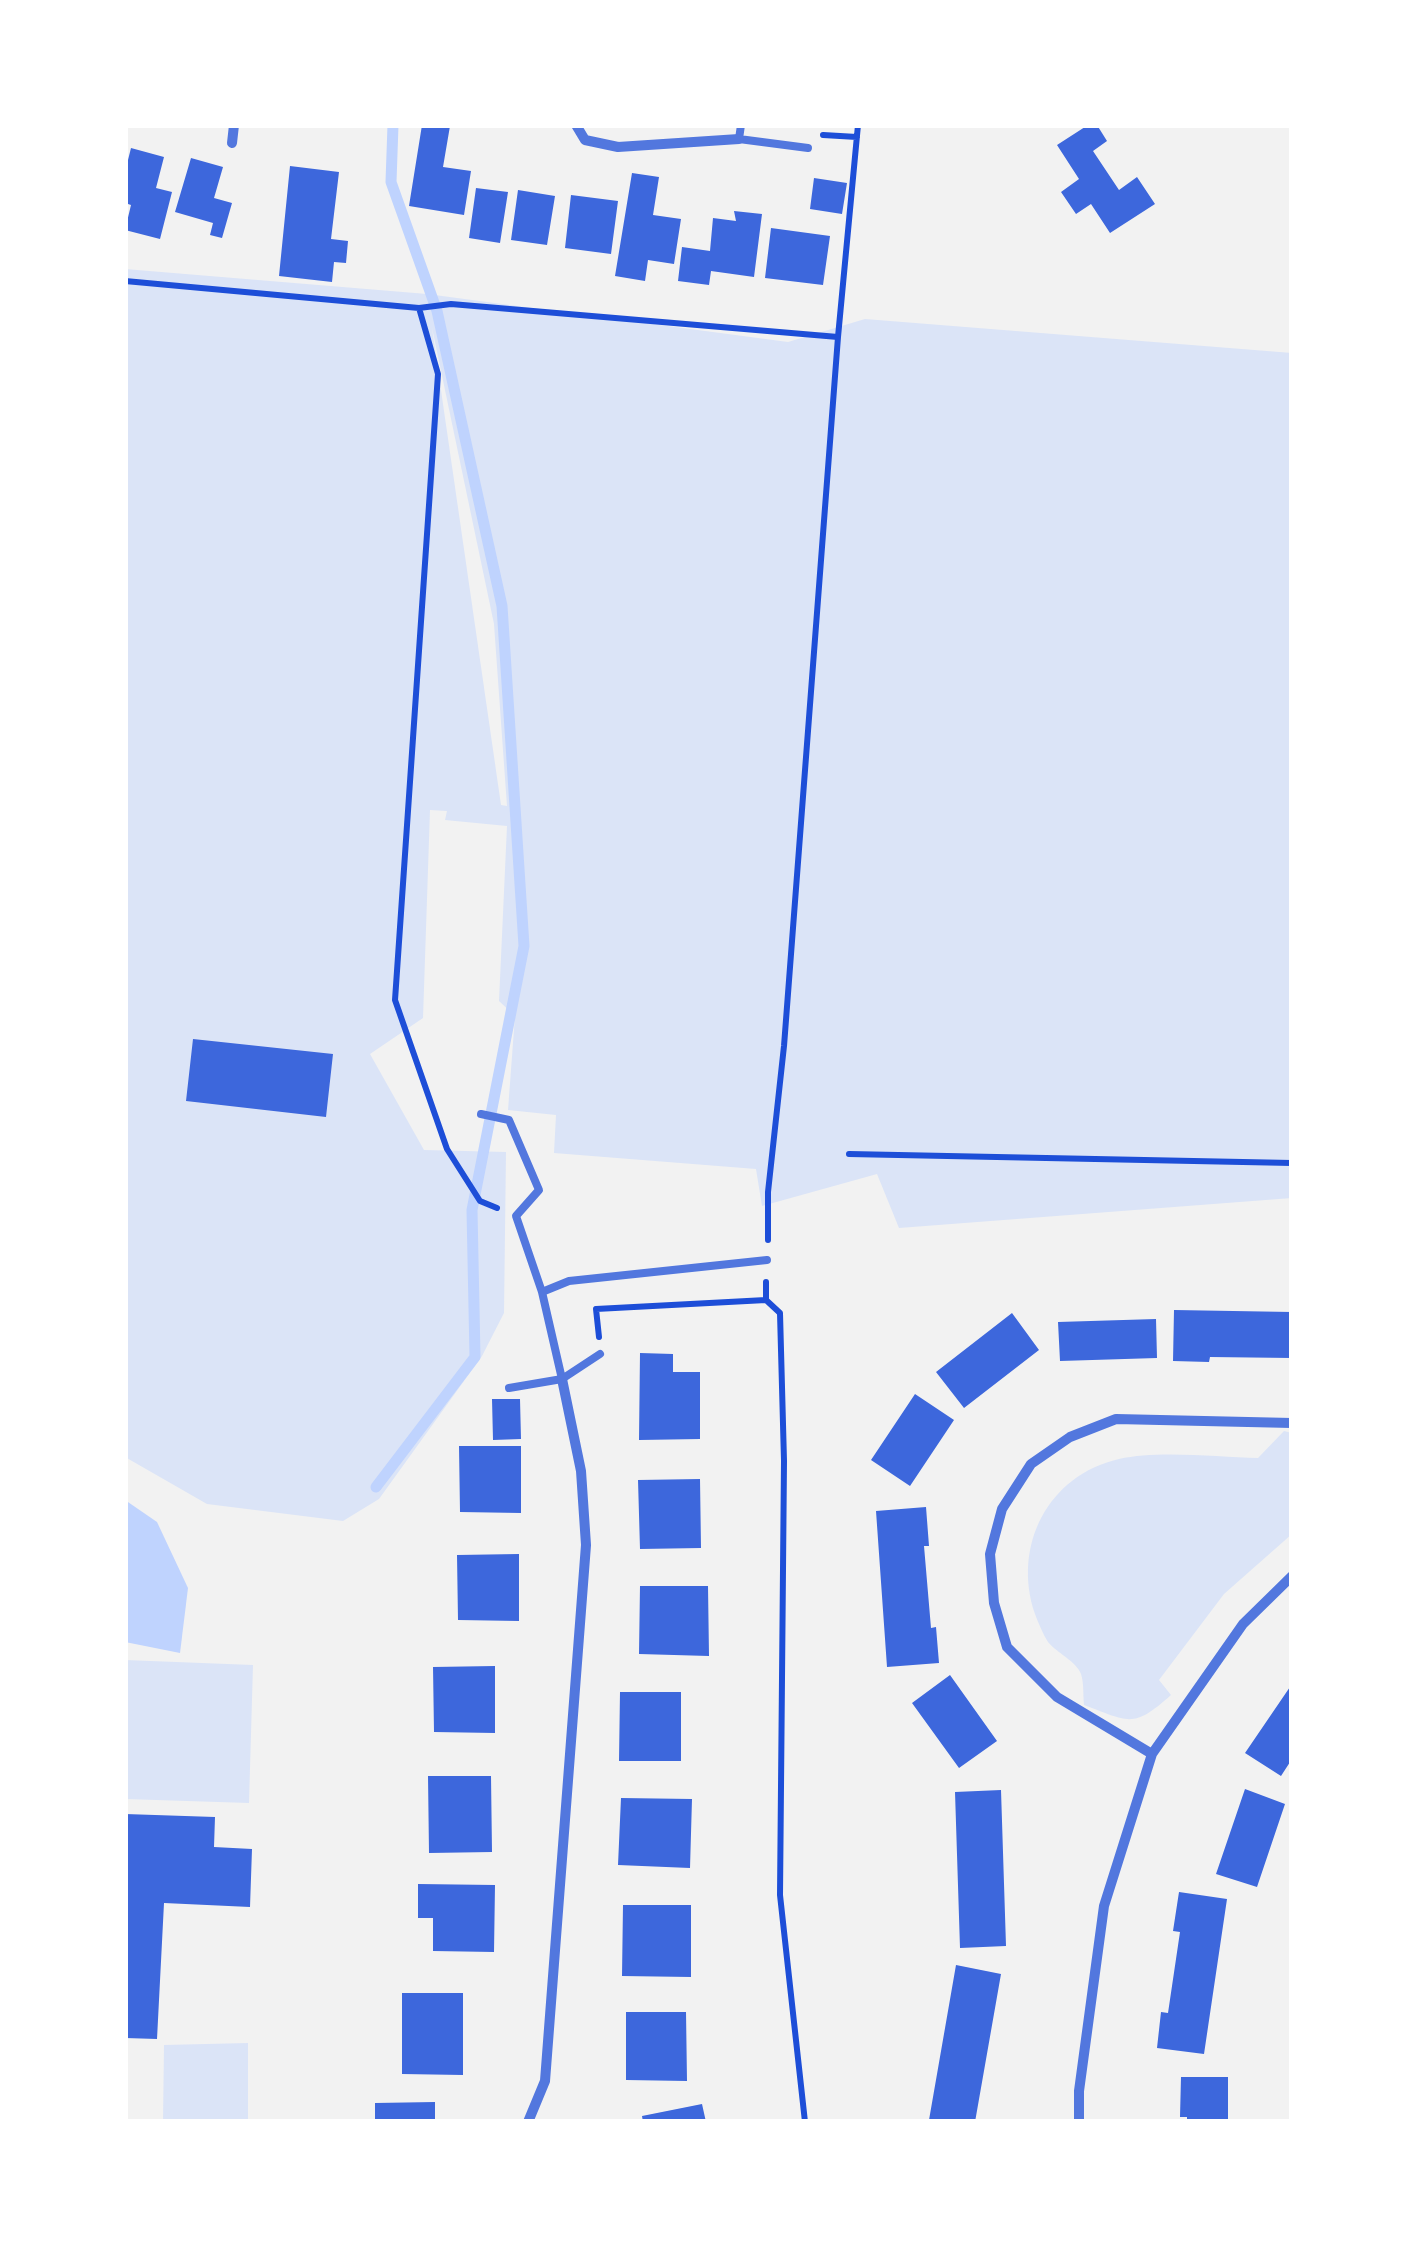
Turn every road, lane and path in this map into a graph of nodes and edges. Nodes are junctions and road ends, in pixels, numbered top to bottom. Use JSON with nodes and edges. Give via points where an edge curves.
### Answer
{"nodes":[{"id":1,"x":234,"y":125,"type":"edge"},
{"id":2,"x":576,"y":125,"type":"edge"},
{"id":3,"x":741,"y":125,"type":"edge"},
{"id":4,"x":858,"y":125,"type":"edge"},
{"id":5,"x":740,"y":139,"type":"junction"},
{"id":6,"x":232,"y":143,"type":"dead end"},
{"id":7,"x":808,"y":148,"type":"dead end"},
{"id":8,"x":125,"y":281,"type":"edge"},
{"id":9,"x":419,"y":308,"type":"junction"},
{"id":10,"x":838,"y":337,"type":"junction"},
{"id":11,"x":481,"y":1114,"type":"dead end"},
{"id":12,"x":849,"y":1154,"type":"dead end"},
{"id":13,"x":1292,"y":1163,"type":"edge"},
{"id":14,"x":480,"y":1201,"type":"dead end"},
{"id":15,"x":767,"y":1260,"type":"joint"},
{"id":16,"x":542,"y":1292,"type":"junction"},
{"id":17,"x":600,"y":1354,"type":"joint"},
{"id":18,"x":562,"y":1380,"type":"junction"},
{"id":19,"x":509,"y":1388,"type":"dead end"},
{"id":20,"x":1292,"y":1424,"type":"edge"},
{"id":21,"x":1292,"y":1576,"type":"edge"},
{"id":22,"x":1152,"y":1754,"type":"junction"},
{"id":23,"x":528,"y":2122,"type":"edge"},
{"id":24,"x":805,"y":2122,"type":"edge"},
{"id":25,"x":1079,"y":2122,"type":"edge"}],
"edges":[{"from":1,"to":6,"type":"street"},
{"from":2,"to":5,"type":"street","via":[[585,140],[618,147]]},
{"from":3,"to":5,"type":"lane"},
{"from":4,"to":10,"type":"path"},
{"from":5,"to":7,"type":"lane"},
{"from":8,"to":9,"type":"path"},
{"from":9,"to":10,"type":"path","via":[[451,304]]},
{"from":9,"to":14,"type":"path","via":[[438,374],[395,1000],[447,1149]]},
{"from":10,"to":15,"type":"path"},
{"from":11,"to":16,"type":"lane","via":[[508,1120],[539,1190],[516,1216]]},
{"from":12,"to":13,"type":"path"},
{"from":15,"to":16,"type":"lane","via":[[569,1281]]},
{"from":16,"to":18,"type":"lane"},
{"from":17,"to":18,"type":"lane"},
{"from":17,"to":24,"type":"path","via":[[596,1308],[766,1300],[780,1313],[780,1895]]},
{"from":18,"to":19,"type":"lane"},
{"from":18,"to":23,"type":"street","via":[[582,1471],[586,1545],[545,2081]]},
{"from":20,"to":22,"type":"street","via":[[1116,1419],[1070,1437],[1032,1464],[1002,1510],[990,1554],[994,1604],[1008,1647],[1057,1697]]},
{"from":21,"to":22,"type":"street","via":[[1243,1624]]},
{"from":22,"to":25,"type":"street","via":[[1104,1906]]}]}
